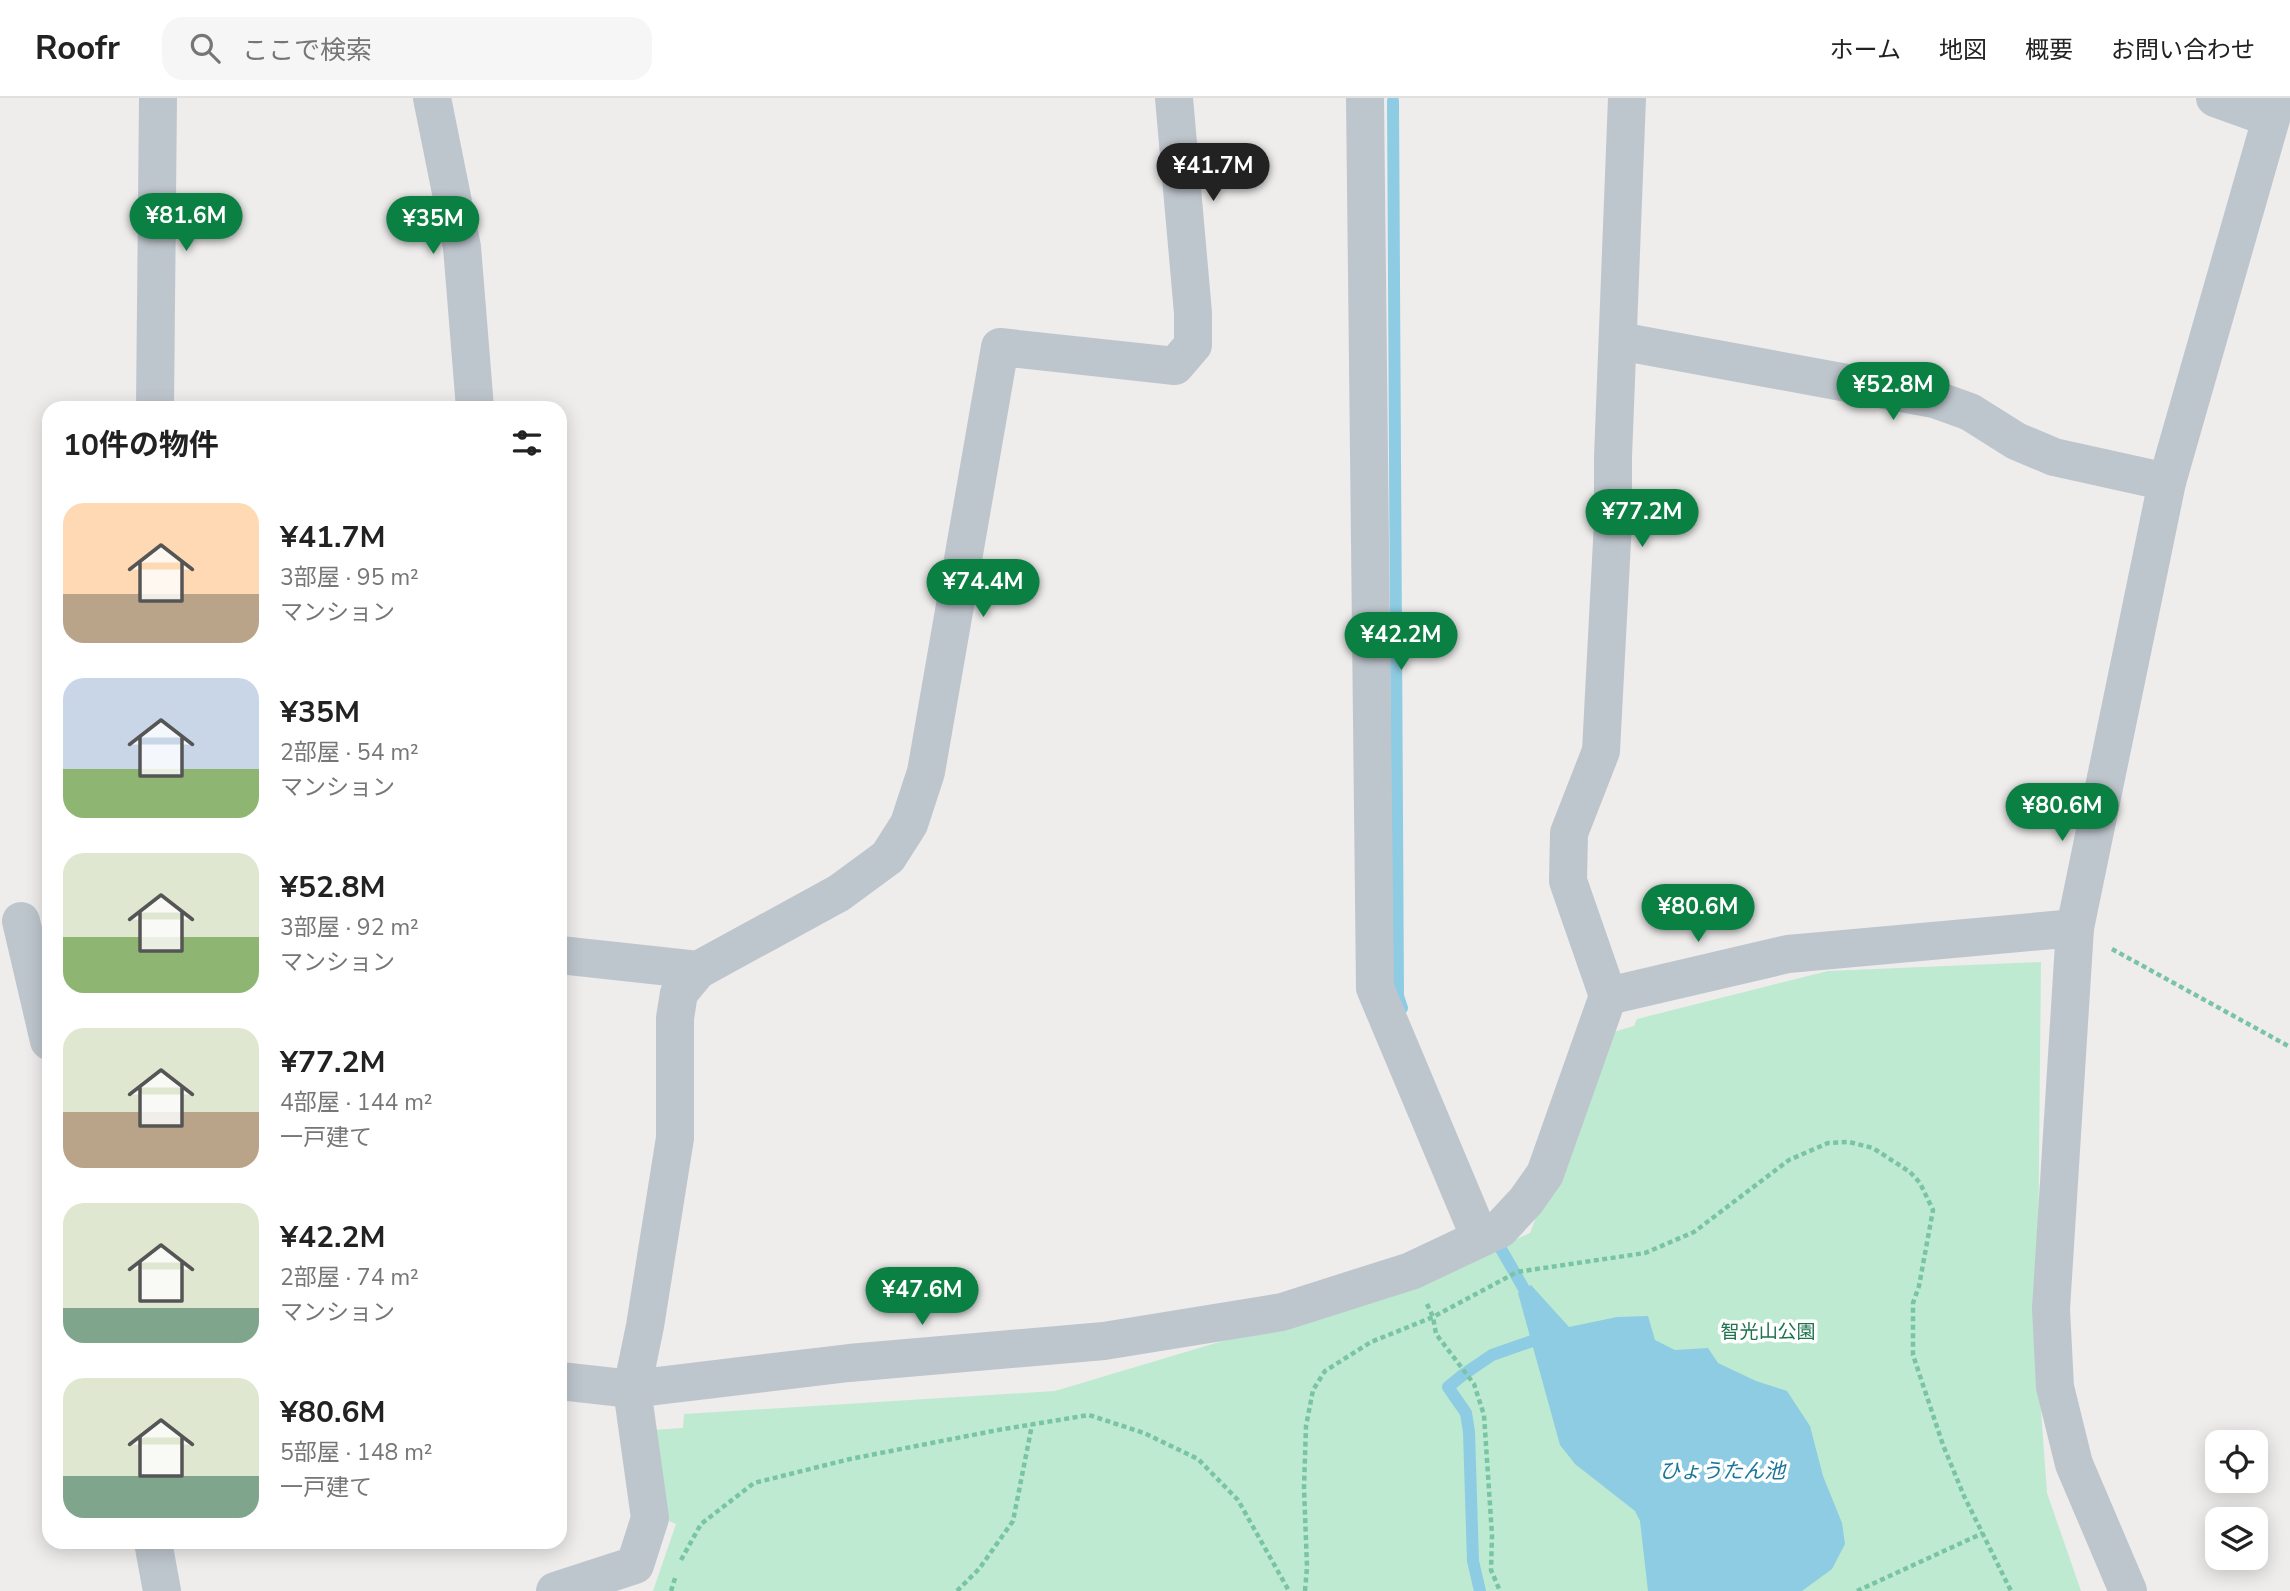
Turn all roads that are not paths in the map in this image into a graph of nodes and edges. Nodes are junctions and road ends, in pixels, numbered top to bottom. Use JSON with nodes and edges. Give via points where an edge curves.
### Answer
{"nodes":[{"id":1,"x":158,"y":98,"type":"edge"},
{"id":2,"x":432,"y":98,"type":"edge"},
{"id":3,"x":1174,"y":98,"type":"edge"},
{"id":4,"x":1365,"y":98,"type":"edge"},
{"id":5,"x":1627,"y":98,"type":"edge"},
{"id":6,"x":2215,"y":98,"type":"edge"},
{"id":7,"x":2274,"y":108,"type":"edge"},
{"id":8,"x":1619,"y":341,"type":"junction"},
{"id":9,"x":155,"y":401,"type":"edge"},
{"id":10,"x":474,"y":401,"type":"edge"},
{"id":11,"x":2167,"y":482,"type":"junction"},
{"id":12,"x":23,"y":922,"type":"edge"},
{"id":13,"x":2075,"y":928,"type":"junction"},
{"id":14,"x":567,"y":956,"type":"edge"},
{"id":15,"x":698,"y":970,"type":"junction"},
{"id":16,"x":1608,"y":996,"type":"junction"},
{"id":17,"x":42,"y":1009,"type":"edge"},
{"id":18,"x":1490,"y":1234,"type":"junction"},
{"id":19,"x":567,"y":1382,"type":"edge"},
{"id":20,"x":632,"y":1389,"type":"junction"},
{"id":21,"x":154,"y":1549,"type":"edge"},
{"id":22,"x":162,"y":1591,"type":"edge"},
{"id":23,"x":555,"y":1591,"type":"edge"},
{"id":24,"x":2128,"y":1591,"type":"edge"}],
"edges":[{"from":1,"to":9,"type":"street"},
{"from":2,"to":10,"type":"street","via":[[462,247]]},
{"from":3,"to":15,"type":"street","via":[[1194,345],[1175,366],[1000,347],[926,772],[909,824],[888,857],[839,893]]},
{"from":4,"to":18,"type":"street","via":[[1375,988]]},
{"from":5,"to":8,"type":"street"},
{"from":6,"to":7,"type":"street"},
{"from":7,"to":11,"type":"street"},
{"from":8,"to":11,"type":"street","via":[[1934,399],[1970,412],[2016,441],[2054,457]]},
{"from":8,"to":16,"type":"street","via":[[1601,751],[1569,833],[1567,881]]},
{"from":11,"to":13,"type":"street"},
{"from":12,"to":17,"type":"street"},
{"from":13,"to":16,"type":"street","via":[[1788,954]]},
{"from":13,"to":24,"type":"street","via":[[2051,1309],[2055,1387],[2074,1464]]},
{"from":14,"to":15,"type":"street"},
{"from":15,"to":20,"type":"street","via":[[679,992],[675,1138]]},
{"from":16,"to":18,"type":"street","via":[[1545,1174],[1526,1201]]},
{"from":18,"to":20,"type":"street","via":[[1412,1271],[1282,1312],[1104,1341],[849,1363]]},
{"from":19,"to":20,"type":"street"},
{"from":20,"to":23,"type":"street","via":[[650,1518],[635,1564]]},
{"from":21,"to":22,"type":"street"}]}
